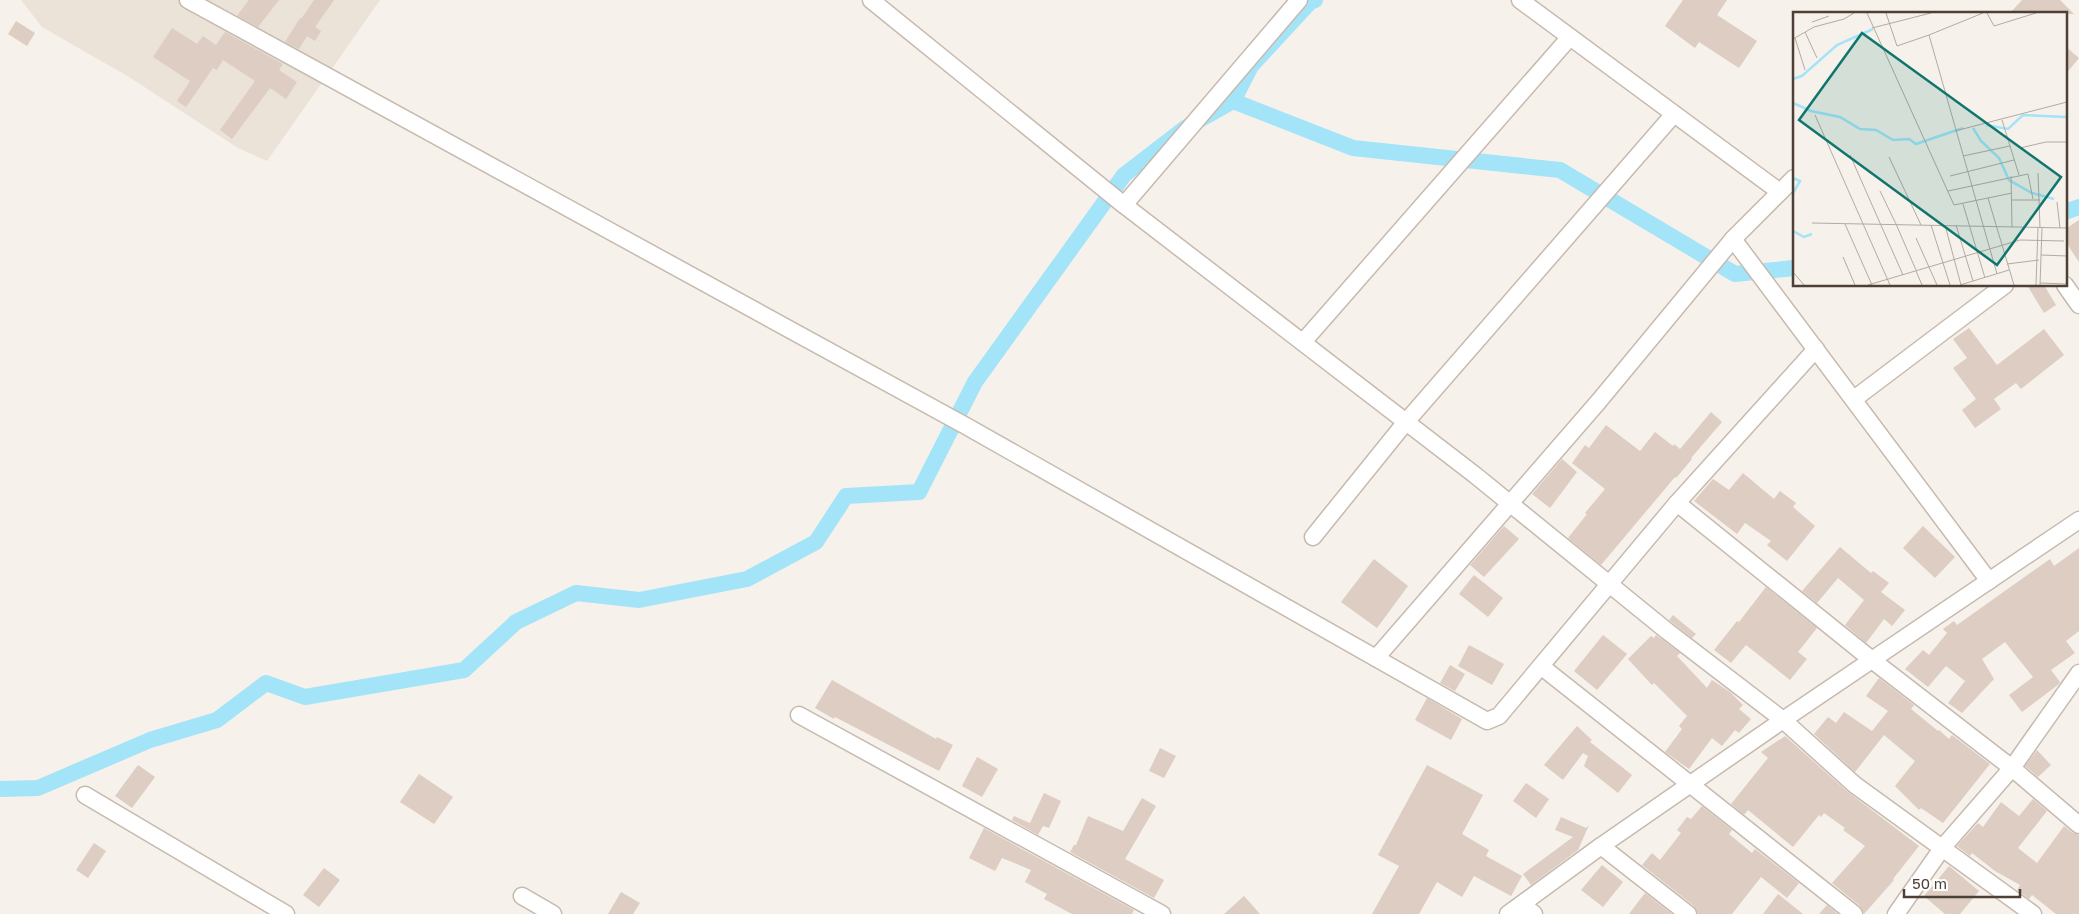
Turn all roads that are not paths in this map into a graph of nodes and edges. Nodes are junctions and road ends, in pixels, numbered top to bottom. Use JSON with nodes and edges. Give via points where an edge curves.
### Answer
{"nodes":[{"id":1,"x":188,"y":0,"type":"edge"},
{"id":2,"x":871,"y":0,"type":"edge"},
{"id":3,"x":1299,"y":0,"type":"edge"},
{"id":4,"x":1520,"y":0,"type":"edge"},
{"id":5,"x":1570,"y":37,"type":"junction"},
{"id":6,"x":1674,"y":114,"type":"junction"},
{"id":7,"x":1793,"y":179,"type":"edge"},
{"id":8,"x":1780,"y":192,"type":"junction"},
{"id":9,"x":1124,"y":205,"type":"junction"},
{"id":10,"x":1733,"y":239,"type":"junction"},
{"id":11,"x":2066,"y":286,"type":"edge"},
{"id":12,"x":1996,"y":287,"type":"edge"},
{"id":13,"x":2079,"y":305,"type":"edge"},
{"id":14,"x":1303,"y":342,"type":"junction"},
{"id":15,"x":1816,"y":349,"type":"junction"},
{"id":16,"x":1854,"y":399,"type":"junction"},
{"id":17,"x":1405,"y":423,"type":"junction"},
{"id":18,"x":1509,"y":503,"type":"junction"},
{"id":19,"x":1677,"y":503,"type":"junction"},
{"id":20,"x":2079,"y":520,"type":"edge"},
{"id":21,"x":1313,"y":538,"type":"dead end"},
{"id":22,"x":1989,"y":581,"type":"junction"},
{"id":23,"x":1609,"y":584,"type":"junction"},
{"id":24,"x":1376,"y":658,"type":"junction"},
{"id":25,"x":1872,"y":660,"type":"junction"},
{"id":26,"x":1542,"y":667,"type":"junction"},
{"id":27,"x":2079,"y":673,"type":"edge"},
{"id":28,"x":799,"y":715,"type":"dead end"},
{"id":29,"x":1783,"y":720,"type":"junction"},
{"id":30,"x":2012,"y":768,"type":"junction"},
{"id":31,"x":1690,"y":786,"type":"junction"},
{"id":32,"x":85,"y":795,"type":"dead end"},
{"id":33,"x":2079,"y":825,"type":"edge"},
{"id":34,"x":1600,"y":846,"type":"junction"},
{"id":35,"x":1943,"y":847,"type":"junction"},
{"id":36,"x":522,"y":896,"type":"dead end"},
{"id":37,"x":1528,"y":909,"type":"edge"},
{"id":38,"x":286,"y":914,"type":"edge"},
{"id":39,"x":553,"y":914,"type":"edge"},
{"id":40,"x":1162,"y":914,"type":"edge"},
{"id":41,"x":1508,"y":914,"type":"edge"},
{"id":42,"x":1688,"y":914,"type":"edge"},
{"id":43,"x":1854,"y":914,"type":"edge"},
{"id":44,"x":1896,"y":914,"type":"edge"},
{"id":45,"x":2033,"y":914,"type":"edge"}],
"edges":[{"from":1,"to":24,"type":"street","via":[[918,399]]},
{"from":2,"to":9,"type":"street"},
{"from":3,"to":9,"type":"street"},
{"from":4,"to":5,"type":"street"},
{"from":5,"to":6,"type":"street"},
{"from":5,"to":14,"type":"street"},
{"from":6,"to":8,"type":"street"},
{"from":6,"to":17,"type":"street"},
{"from":7,"to":8,"type":"street"},
{"from":8,"to":10,"type":"street"},
{"from":9,"to":14,"type":"street"},
{"from":10,"to":15,"type":"street"},
{"from":10,"to":18,"type":"street","via":[[1599,401]]},
{"from":11,"to":13,"type":"street"},
{"from":12,"to":16,"type":"street"},
{"from":14,"to":17,"type":"street"},
{"from":15,"to":16,"type":"street"},
{"from":15,"to":19,"type":"street"},
{"from":16,"to":22,"type":"street"},
{"from":17,"to":18,"type":"street"},
{"from":17,"to":21,"type":"street"},
{"from":18,"to":23,"type":"street"},
{"from":18,"to":24,"type":"street"},
{"from":19,"to":23,"type":"street"},
{"from":19,"to":25,"type":"street"},
{"from":20,"to":22,"type":"street"},
{"from":22,"to":25,"type":"street"},
{"from":23,"to":26,"type":"street"},
{"from":23,"to":29,"type":"street"},
{"from":24,"to":26,"type":"street","via":[[1487,720],[1499,716]]},
{"from":25,"to":29,"type":"street"},
{"from":25,"to":30,"type":"street"},
{"from":26,"to":31,"type":"street"},
{"from":27,"to":30,"type":"street"},
{"from":28,"to":40,"type":"street"},
{"from":29,"to":31,"type":"street"},
{"from":29,"to":35,"type":"street","via":[[1855,785]]},
{"from":30,"to":33,"type":"street"},
{"from":30,"to":35,"type":"street"},
{"from":31,"to":34,"type":"street"},
{"from":31,"to":43,"type":"street"},
{"from":32,"to":38,"type":"street"},
{"from":34,"to":37,"type":"street"},
{"from":34,"to":42,"type":"street"},
{"from":35,"to":44,"type":"street"},
{"from":35,"to":45,"type":"street"},
{"from":36,"to":39,"type":"street"},
{"from":37,"to":41,"type":"street"}]}
